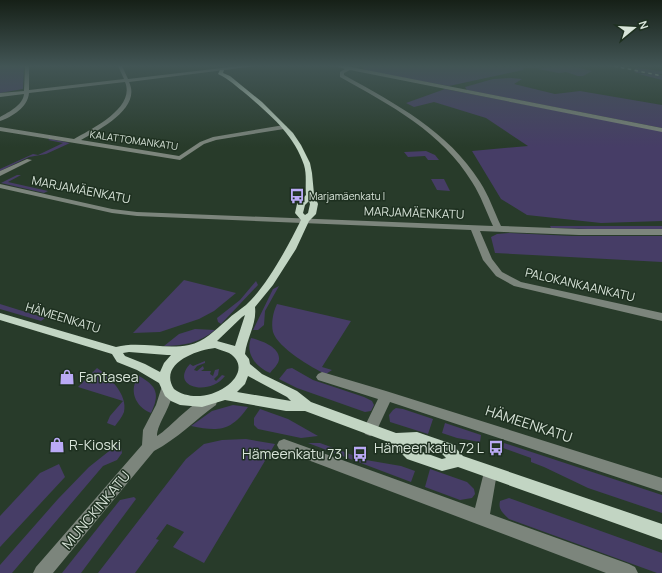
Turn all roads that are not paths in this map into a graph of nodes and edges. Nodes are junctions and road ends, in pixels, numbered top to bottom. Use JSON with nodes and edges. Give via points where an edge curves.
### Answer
{"nodes":[{"id":1,"x":26,"y":92,"type":"edge"},
{"id":2,"x":20,"y":93,"type":"edge"},
{"id":3,"x":130,"y":93,"type":"edge"},
{"id":4,"x":246,"y":93,"type":"edge"},
{"id":5,"x":371,"y":93,"type":"edge"},
{"id":6,"x":470,"y":93,"type":"edge"},
{"id":7,"x":0,"y":95,"type":"edge"},
{"id":8,"x":0,"y":119,"type":"edge"},
{"id":9,"x":284,"y":127,"type":"junction"},
{"id":10,"x":0,"y":129,"type":"edge"},
{"id":11,"x":662,"y":130,"type":"edge"},
{"id":12,"x":75,"y":141,"type":"junction"},
{"id":13,"x":29,"y":160,"type":"dead end"},
{"id":14,"x":0,"y":174,"type":"edge"},
{"id":15,"x":0,"y":186,"type":"edge"},
{"id":16,"x":309,"y":197,"type":"junction"},
{"id":17,"x":305,"y":220,"type":"junction"},
{"id":18,"x":474,"y":227,"type":"junction"},
{"id":19,"x":498,"y":228,"type":"junction"},
{"id":20,"x":662,"y":232,"type":"edge"},
{"id":21,"x":250,"y":307,"type":"junction"},
{"id":22,"x":0,"y":316,"type":"edge"},
{"id":23,"x":662,"y":317,"type":"edge"},
{"id":24,"x":203,"y":345,"type":"junction"},
{"id":25,"x":191,"y":348,"type":"junction"},
{"id":26,"x":116,"y":351,"type":"junction"},
{"id":27,"x":239,"y":355,"type":"junction"},
{"id":28,"x":245,"y":367,"type":"junction"},
{"id":29,"x":322,"y":377,"type":"dead end"},
{"id":30,"x":165,"y":384,"type":"junction"},
{"id":31,"x":225,"y":395,"type":"junction"},
{"id":32,"x":386,"y":396,"type":"junction"},
{"id":33,"x":212,"y":401,"type":"junction"},
{"id":34,"x":306,"y":406,"type":"junction"},
{"id":35,"x":370,"y":430,"type":"junction"},
{"id":36,"x":284,"y":445,"type":"dead end"},
{"id":37,"x":149,"y":447,"type":"junction"},
{"id":38,"x":490,"y":473,"type":"junction"},
{"id":39,"x":662,"y":485,"type":"edge"},
{"id":40,"x":481,"y":517,"type":"junction"},
{"id":41,"x":662,"y":532,"type":"edge"},
{"id":42,"x":42,"y":573,"type":"edge"},
{"id":43,"x":629,"y":573,"type":"edge"}],
"edges":[{"from":1,"to":8,"type":"street","via":[[24,102]]},
{"from":2,"to":7,"type":"street"},
{"from":3,"to":12,"type":"street","via":[[123,106],[102,125]]},
{"from":4,"to":9,"type":"main road"},
{"from":5,"to":19,"type":"street","via":[[416,119],[452,150],[477,184]]},
{"from":6,"to":11,"type":"street"},
{"from":9,"to":12,"type":"street","name":"KALATTOMANKATU","via":[[215,138],[202,143],[180,158]]},
{"from":9,"to":16,"type":"main road","via":[[304,156],[309,174]]},
{"from":10,"to":12,"type":"street","name":"KALATTOMANKATU"},
{"from":13,"to":14,"type":"street"},
{"from":15,"to":17,"type":"street","name":"MARJAMÄENKATU","via":[[118,212]]},
{"from":16,"to":17,"type":"main road","via":[[314,204],[313,210]]},
{"from":16,"to":17,"type":"main road","via":[[301,204],[299,214]]},
{"from":17,"to":18,"type":"street","name":"MARJAMÄENKATU"},
{"from":17,"to":21,"type":"main road","via":[[292,249]]},
{"from":18,"to":19,"type":"street","name":"MARJAMÄENKATU"},
{"from":18,"to":23,"type":"street","name":"PALOKANKAANKATU","via":[[488,260],[499,274],[518,284]]},
{"from":19,"to":20,"type":"street","name":"MARJAMÄENKATU","via":[[579,232]]},
{"from":21,"to":24,"type":"main road"},
{"from":21,"to":27,"type":"main road","via":[[251,318],[241,342]]},
{"from":22,"to":26,"type":"main road","name":"HÄMEENKATU"},
{"from":24,"to":25,"type":"main road"},
{"from":24,"to":27,"type":"main road","via":[[226,346]]},
{"from":25,"to":26,"type":"main road","name":"HÄMEENKATU","via":[[167,352],[129,348]]},
{"from":25,"to":30,"type":"main road","via":[[180,354],[165,370]]},
{"from":26,"to":30,"type":"main road","name":"HÄMEENKATU","via":[[121,359],[141,367]]},
{"from":27,"to":28,"type":"main road","via":[[243,358]]},
{"from":28,"to":31,"type":"main road","via":[[243,377],[236,387]]},
{"from":28,"to":34,"type":"main road","via":[[258,377],[292,394]]},
{"from":29,"to":32,"type":"street","name":"HÄMEENKATU"},
{"from":30,"to":33,"type":"main road","via":[[173,396],[183,401]]},
{"from":30,"to":37,"type":"street","via":[[163,405],[150,430]]},
{"from":31,"to":33,"type":"main road"},
{"from":31,"to":34,"type":"main road","via":[[286,406]]},
{"from":32,"to":35,"type":"street"},
{"from":32,"to":39,"type":"street","name":"HÄMEENKATU"},
{"from":33,"to":37,"type":"street","name":"MUNCKINKATU","via":[[191,415],[164,439]]},
{"from":34,"to":35,"type":"main road"},
{"from":35,"to":38,"type":"main road","via":[[396,439],[412,455],[442,466],[458,461]]},
{"from":36,"to":40,"type":"street"},
{"from":37,"to":42,"type":"street","name":"MUNCKINKATU"},
{"from":38,"to":40,"type":"street"},
{"from":38,"to":41,"type":"main road"},
{"from":40,"to":43,"type":"street"}]}
